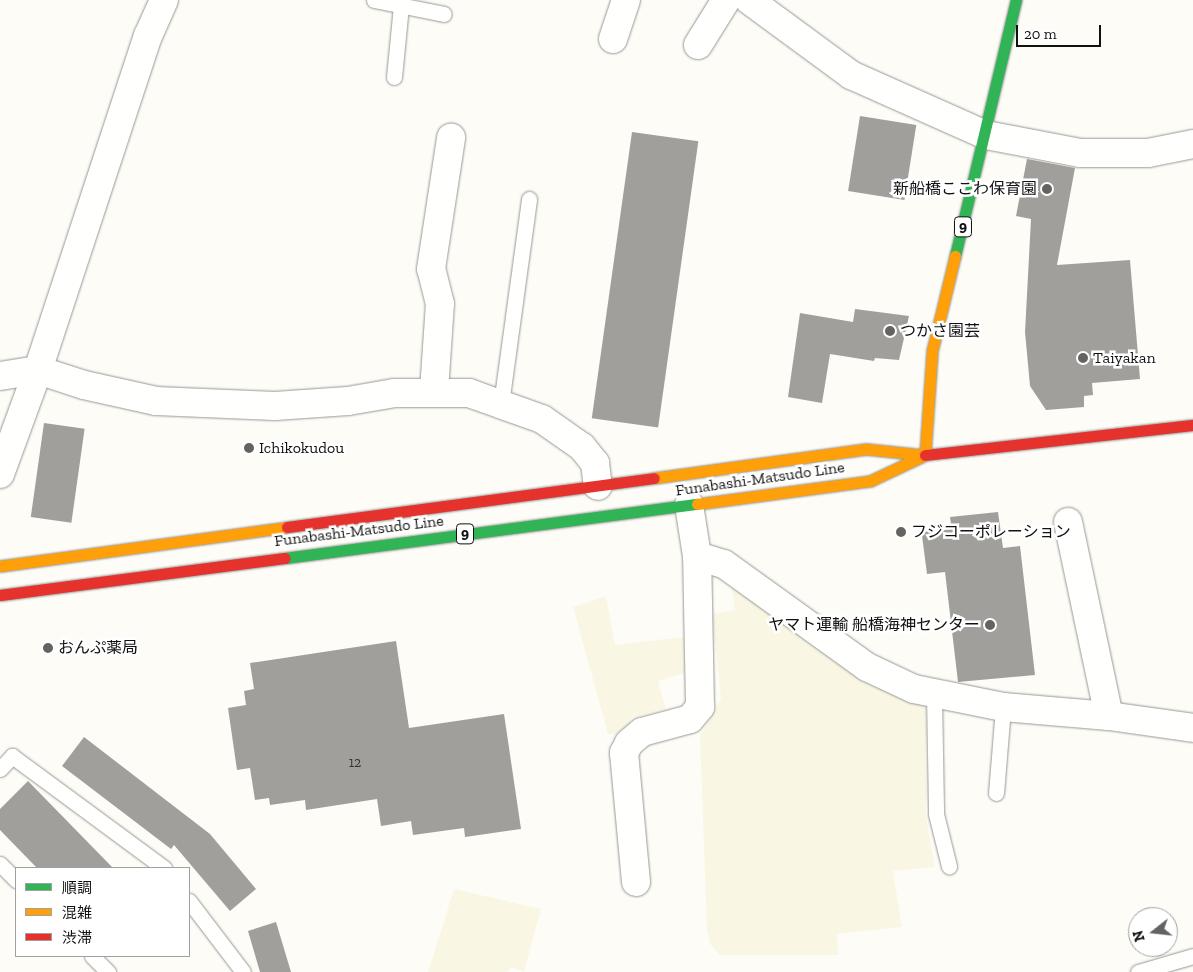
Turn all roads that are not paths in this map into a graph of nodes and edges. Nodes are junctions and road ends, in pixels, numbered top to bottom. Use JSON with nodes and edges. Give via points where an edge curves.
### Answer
{"nodes":[{"id":1,"x":164,"y":0,"type":"edge"},
{"id":2,"x":374,"y":0,"type":"edge"},
{"id":3,"x":626,"y":0,"type":"edge"},
{"id":4,"x":726,"y":0,"type":"edge"},
{"id":5,"x":749,"y":0,"type":"edge"},
{"id":6,"x":1016,"y":0,"type":"edge"},
{"id":7,"x":400,"y":5,"type":"junction"},
{"id":8,"x":444,"y":14,"type":"dead end"},
{"id":9,"x":613,"y":39,"type":"dead end"},
{"id":10,"x":698,"y":45,"type":"dead end"},
{"id":11,"x":394,"y":77,"type":"dead end"},
{"id":12,"x":986,"y":135,"type":"junction"},
{"id":13,"x":451,"y":138,"type":"dead end"},
{"id":14,"x":1193,"y":144,"type":"edge"},
{"id":15,"x":529,"y":199,"type":"dead end"},
{"id":16,"x":38,"y":370,"type":"junction"},
{"id":17,"x":0,"y":376,"type":"edge"},
{"id":18,"x":434,"y":391,"type":"junction"},
{"id":19,"x":501,"y":404,"type":"junction"},
{"id":20,"x":1193,"y":425,"type":"edge"},
{"id":21,"x":925,"y":455,"type":"junction"},
{"id":22,"x":0,"y":474,"type":"edge"},
{"id":23,"x":598,"y":486,"type":"junction"},
{"id":24,"x":689,"y":505,"type":"junction"},
{"id":25,"x":1068,"y":522,"type":"dead end"},
{"id":26,"x":697,"y":556,"type":"junction"},
{"id":27,"x":0,"y":566,"type":"edge"},
{"id":28,"x":0,"y":595,"type":"edge"},
{"id":29,"x":934,"y":695,"type":"junction"},
{"id":30,"x":1003,"y":707,"type":"junction"},
{"id":31,"x":1109,"y":716,"type":"junction"},
{"id":32,"x":1193,"y":728,"type":"edge"},
{"id":33,"x":0,"y":769,"type":"edge"},
{"id":34,"x":996,"y":793,"type":"dead end"},
{"id":35,"x":0,"y":864,"type":"edge"},
{"id":36,"x":949,"y":866,"type":"dead end"},
{"id":37,"x":163,"y":867,"type":"edge"},
{"id":38,"x":15,"y":879,"type":"edge"},
{"id":39,"x":636,"y":882,"type":"dead end"},
{"id":40,"x":190,"y":902,"type":"edge"},
{"id":41,"x":1193,"y":956,"type":"edge"},
{"id":42,"x":93,"y":957,"type":"edge"},
{"id":43,"x":108,"y":972,"type":"edge"},
{"id":44,"x":243,"y":972,"type":"edge"},
{"id":45,"x":1138,"y":972,"type":"edge"}],
"edges":[{"from":1,"to":16,"type":"street","via":[[131,86]]},
{"from":2,"to":7,"type":"lane"},
{"from":3,"to":9,"type":"street"},
{"from":4,"to":10,"type":"street"},
{"from":5,"to":12,"type":"street","via":[[851,75]]},
{"from":6,"to":12,"type":"main road","number":"9"},
{"from":7,"to":8,"type":"lane"},
{"from":7,"to":11,"type":"lane"},
{"from":12,"to":14,"type":"street","via":[[1080,154],[1148,153]]},
{"from":12,"to":21,"type":"main road","number":"9","via":[[932,351]]},
{"from":13,"to":18,"type":"street","via":[[430,269],[440,304]]},
{"from":15,"to":19,"type":"lane"},
{"from":16,"to":17,"type":"street"},
{"from":16,"to":18,"type":"street","via":[[84,385],[156,400],[275,406]]},
{"from":16,"to":22,"type":"street"},
{"from":18,"to":19,"type":"street","via":[[470,393]]},
{"from":19,"to":23,"type":"street","via":[[542,419],[582,447],[595,463]]},
{"from":20,"to":21,"type":"main road"},
{"from":21,"to":23,"type":"main road","name":"Funabashi-Matsudo Line","number":"9","via":[[866,449]]},
{"from":21,"to":24,"type":"main road","name":"Funabashi-Matsudo Line","number":"9","via":[[870,481]]},
{"from":23,"to":27,"type":"main road","name":"Funabashi-Matsudo Line","number":"9"},
{"from":24,"to":26,"type":"street"},
{"from":24,"to":28,"type":"main road","name":"Funabashi-Matsudo Line","number":"9"},
{"from":25,"to":31,"type":"street"},
{"from":26,"to":29,"type":"street","via":[[724,564],[867,667]]},
{"from":26,"to":39,"type":"street","via":[[700,707],[690,719],[642,732],[629,743],[624,753]]},
{"from":29,"to":30,"type":"street"},
{"from":29,"to":36,"type":"lane","via":[[936,814]]},
{"from":30,"to":31,"type":"street"},
{"from":30,"to":34,"type":"lane"},
{"from":31,"to":32,"type":"street"},
{"from":33,"to":37,"type":"lane","via":[[12,756]]},
{"from":35,"to":38,"type":"lane"},
{"from":40,"to":44,"type":"lane"},
{"from":41,"to":45,"type":"lane"},
{"from":42,"to":43,"type":"lane"}]}
